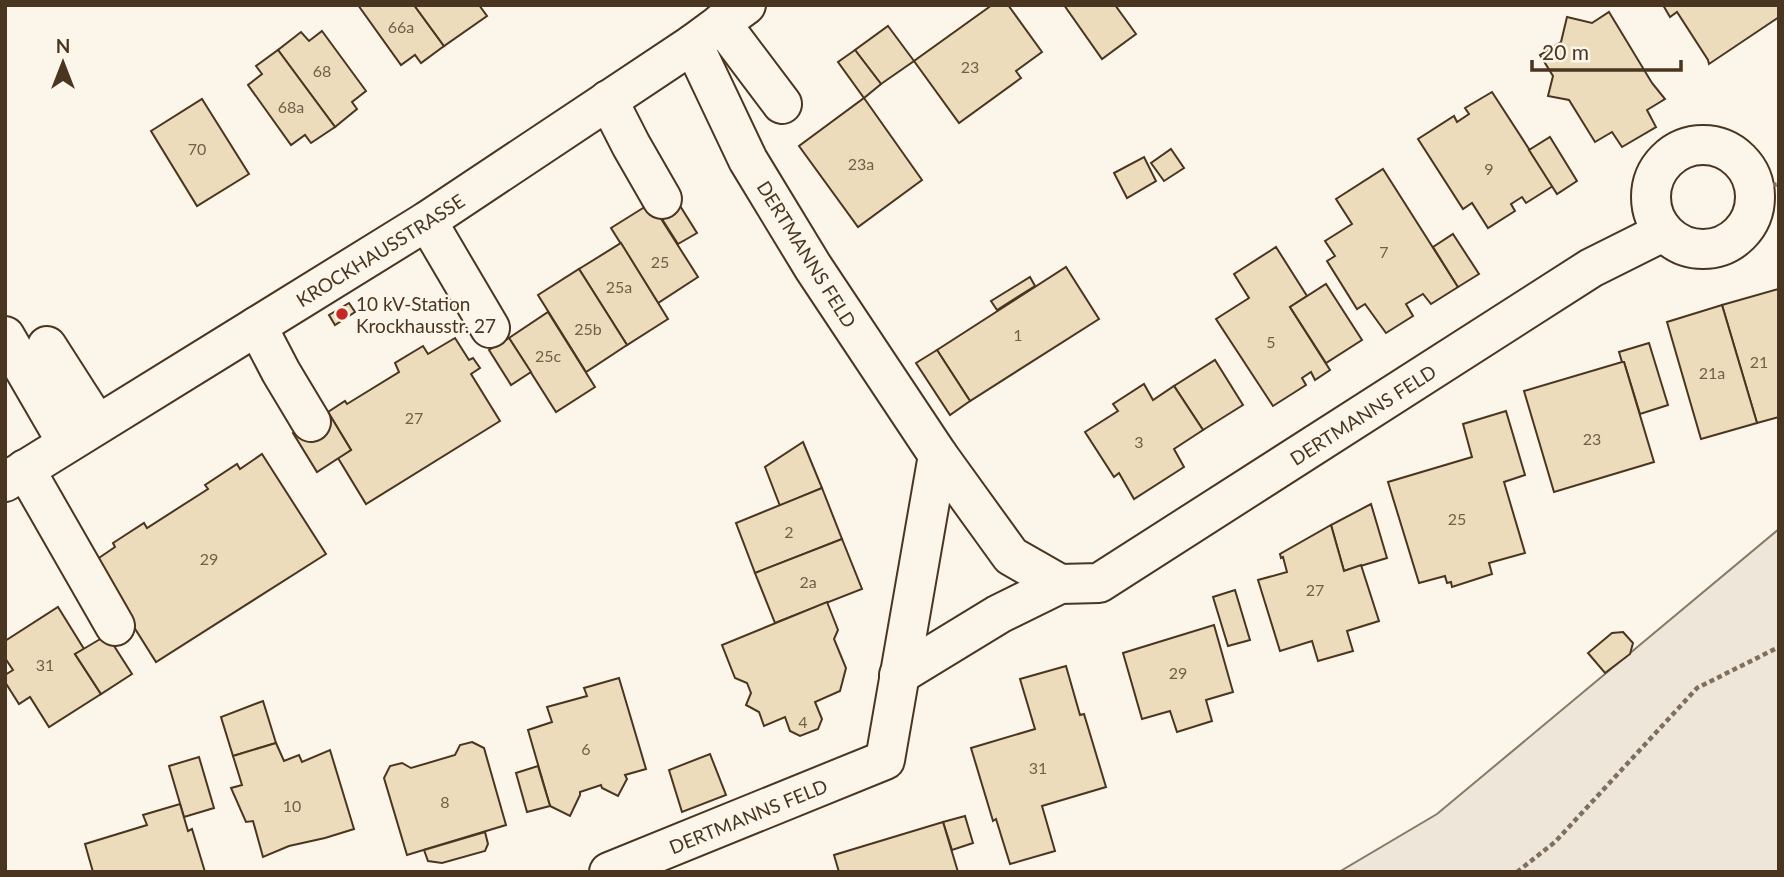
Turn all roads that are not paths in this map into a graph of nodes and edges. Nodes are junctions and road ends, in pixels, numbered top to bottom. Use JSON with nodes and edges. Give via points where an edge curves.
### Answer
{"nodes":[{"id":1,"x":720,"y":24,"type":"edge"},
{"id":2,"x":608,"y":100,"type":"junction"},
{"id":3,"x":782,"y":104,"type":"dead end"},
{"id":4,"x":1767,"y":186,"type":"edge"},
{"id":5,"x":662,"y":199,"type":"dead end"},
{"id":6,"x":427,"y":221,"type":"junction"},
{"id":7,"x":1663,"y":232,"type":"junction"},
{"id":8,"x":257,"y":326,"type":"junction"},
{"id":9,"x":490,"y":328,"type":"dead end"},
{"id":10,"x":5,"y":336,"type":"edge"},
{"id":11,"x":47,"y":346,"type":"dead end"},
{"id":12,"x":312,"y":422,"type":"dead end"},
{"id":13,"x":82,"y":433,"type":"junction"},
{"id":14,"x":938,"y":455,"type":"junction"},
{"id":15,"x":15,"y":475,"type":"edge"},
{"id":16,"x":1060,"y":584,"type":"junction"},
{"id":17,"x":115,"y":625,"type":"dead end"},
{"id":18,"x":899,"y":675,"type":"junction"},
{"id":19,"x":609,"y":872,"type":"edge"}],
"edges":[{"from":1,"to":2,"type":"street","name":"KROCKHAUSSTRASSE"},
{"from":1,"to":3,"type":"street"},
{"from":1,"to":14,"type":"street","name":"DERTMANNS FELD","via":[[755,172]]},
{"from":2,"to":5,"type":"street"},
{"from":2,"to":6,"type":"street","name":"KROCKHAUSSTRASSE"},
{"from":4,"to":7,"type":"street","via":[[1743,231],[1726,245],[1704,250],[1681,246]]},
{"from":4,"to":7,"type":"street","via":[[1727,151],[1704,145],[1680,150],[1661,165],[1651,186],[1652,210]]},
{"from":6,"to":8,"type":"street","name":"KROCKHAUSSTRASSE"},
{"from":6,"to":9,"type":"street"},
{"from":7,"to":16,"type":"street","name":"DERTMANNS FELD","via":[[1591,268],[1099,583]]},
{"from":8,"to":12,"type":"street"},
{"from":8,"to":13,"type":"street","name":"KROCKHAUSSTRASSE"},
{"from":10,"to":13,"type":"street"},
{"from":11,"to":13,"type":"street"},
{"from":13,"to":15,"type":"street","name":"KROCKHAUSSTRASSE"},
{"from":14,"to":16,"type":"street","name":"DERTMANNS FELD","via":[[1011,556]]},
{"from":14,"to":18,"type":"street","name":"DERTMANNS FELD"},
{"from":15,"to":17,"type":"street"},
{"from":16,"to":18,"type":"street","name":"DERTMANNS FELD","via":[[999,614]]},
{"from":18,"to":19,"type":"street","name":"DERTMANNS FELD","via":[[885,760]]}]}
